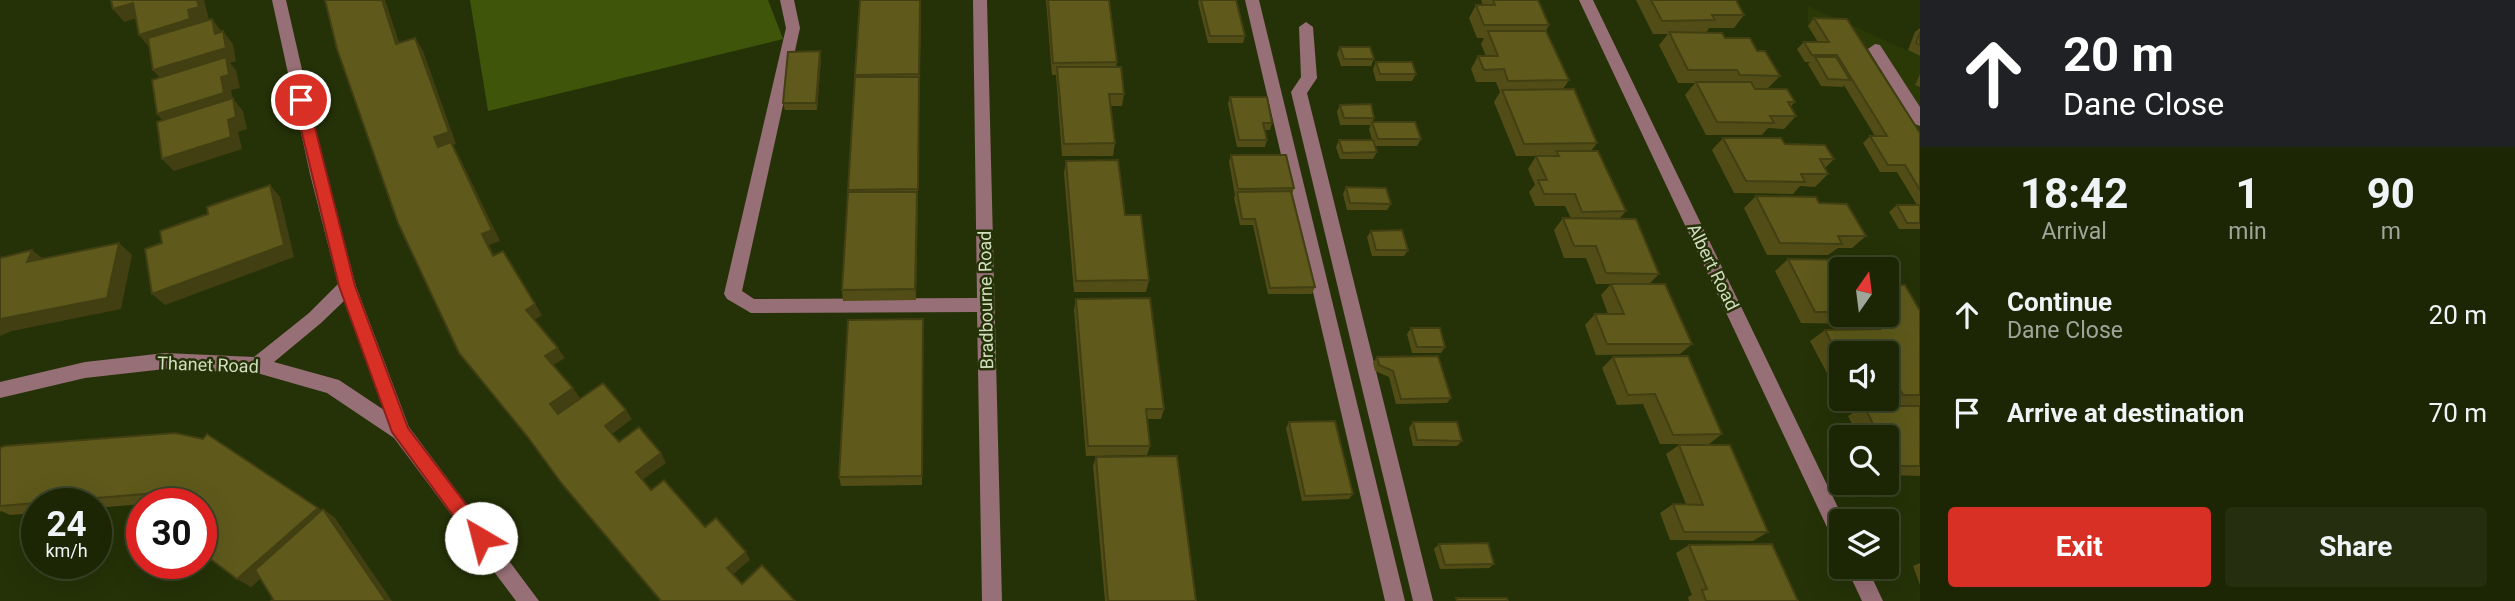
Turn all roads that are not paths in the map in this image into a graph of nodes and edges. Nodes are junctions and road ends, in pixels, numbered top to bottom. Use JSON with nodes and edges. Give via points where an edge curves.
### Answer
{"nodes":[{"id":1,"x":279,"y":0,"type":"edge"},
{"id":2,"x":787,"y":0,"type":"edge"},
{"id":3,"x":980,"y":0,"type":"edge"},
{"id":4,"x":1252,"y":0,"type":"edge"},
{"id":5,"x":1586,"y":0,"type":"edge"},
{"id":6,"x":1306,"y":27,"type":"dead end"},
{"id":7,"x":1875,"y":49,"type":"dead end"},
{"id":8,"x":1920,"y":120,"type":"edge"},
{"id":9,"x":347,"y":286,"type":"junction"},
{"id":10,"x":986,"y":305,"type":"junction"},
{"id":11,"x":257,"y":365,"type":"junction"},
{"id":12,"x":0,"y":390,"type":"edge"},
{"id":13,"x":401,"y":432,"type":"junction"},
{"id":14,"x":1829,"y":510,"type":"edge"},
{"id":15,"x":1862,"y":579,"type":"edge"},
{"id":16,"x":529,"y":601,"type":"edge"},
{"id":17,"x":992,"y":601,"type":"edge"},
{"id":18,"x":1395,"y":601,"type":"edge"},
{"id":19,"x":1423,"y":601,"type":"edge"},
{"id":20,"x":1873,"y":601,"type":"edge"}],
"edges":[{"from":1,"to":9,"type":"street"},
{"from":2,"to":10,"type":"street","via":[[793,27],[733,294],[751,306]]},
{"from":3,"to":10,"type":"street","name":"Bradbourne Road"},
{"from":4,"to":18,"type":"street"},
{"from":5,"to":14,"type":"street","name":"Albert Road"},
{"from":6,"to":19,"type":"street","via":[[1309,78],[1299,92]]},
{"from":7,"to":8,"type":"street"},
{"from":9,"to":11,"type":"street"},
{"from":9,"to":13,"type":"street"},
{"from":10,"to":17,"type":"street","name":"Bradbourne Road"},
{"from":11,"to":12,"type":"street","name":"Thanet Road","via":[[165,361],[85,370]]},
{"from":11,"to":13,"type":"street","name":"Thanet Road","via":[[332,386]]},
{"from":13,"to":16,"type":"street","name":"Thanet Road"},
{"from":15,"to":20,"type":"street"}]}
